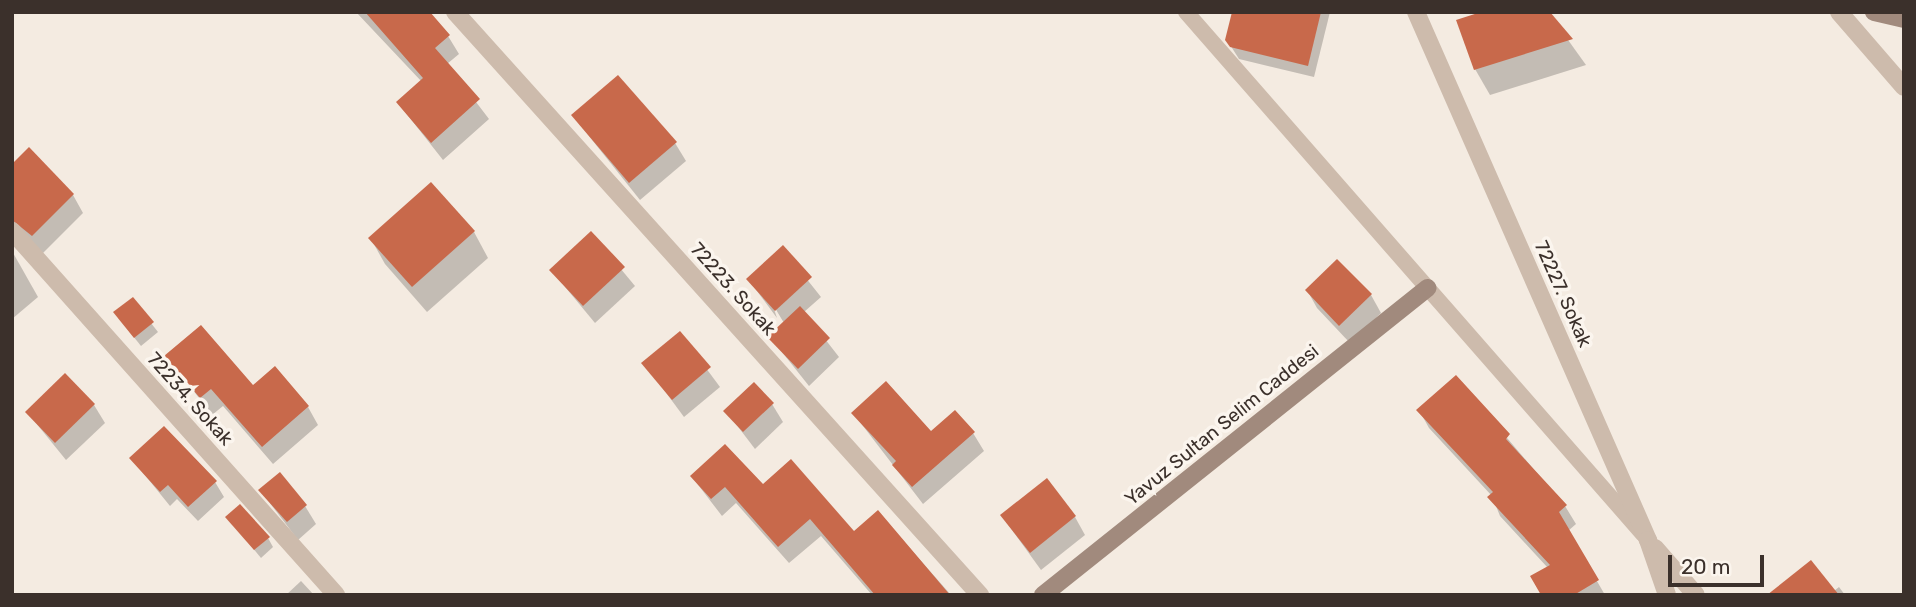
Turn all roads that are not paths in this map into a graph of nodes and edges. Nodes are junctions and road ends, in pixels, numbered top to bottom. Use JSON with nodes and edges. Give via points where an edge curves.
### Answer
{"nodes":[{"id":1,"x":455,"y":12,"type":"edge"},
{"id":2,"x":1186,"y":12,"type":"edge"},
{"id":3,"x":1416,"y":12,"type":"edge"},
{"id":4,"x":1839,"y":12,"type":"edge"},
{"id":5,"x":1874,"y":12,"type":"edge"},
{"id":6,"x":1904,"y":19,"type":"edge"},
{"id":7,"x":1904,"y":87,"type":"edge"},
{"id":8,"x":12,"y":231,"type":"edge"},
{"id":9,"x":1427,"y":288,"type":"junction"},
{"id":10,"x":1648,"y":540,"type":"junction"},
{"id":11,"x":336,"y":595,"type":"edge"},
{"id":12,"x":979,"y":595,"type":"edge"},
{"id":13,"x":1043,"y":595,"type":"edge"},
{"id":14,"x":1667,"y":595,"type":"edge"},
{"id":15,"x":1696,"y":595,"type":"edge"}],
"edges":[{"from":1,"to":12,"type":"street","name":"72223. Sokak"},
{"from":2,"to":9,"type":"lane"},
{"from":3,"to":10,"type":"street","name":"72227. Sokak"},
{"from":4,"to":7,"type":"street"},
{"from":5,"to":6,"type":"street"},
{"from":8,"to":11,"type":"street","name":"72234. Sokak"},
{"from":9,"to":10,"type":"lane"},
{"from":9,"to":13,"type":"street","name":"Yavuz Sultan Selim Caddesi"},
{"from":10,"to":14,"type":"street","name":"72227. Sokak"},
{"from":10,"to":15,"type":"street"}]}
